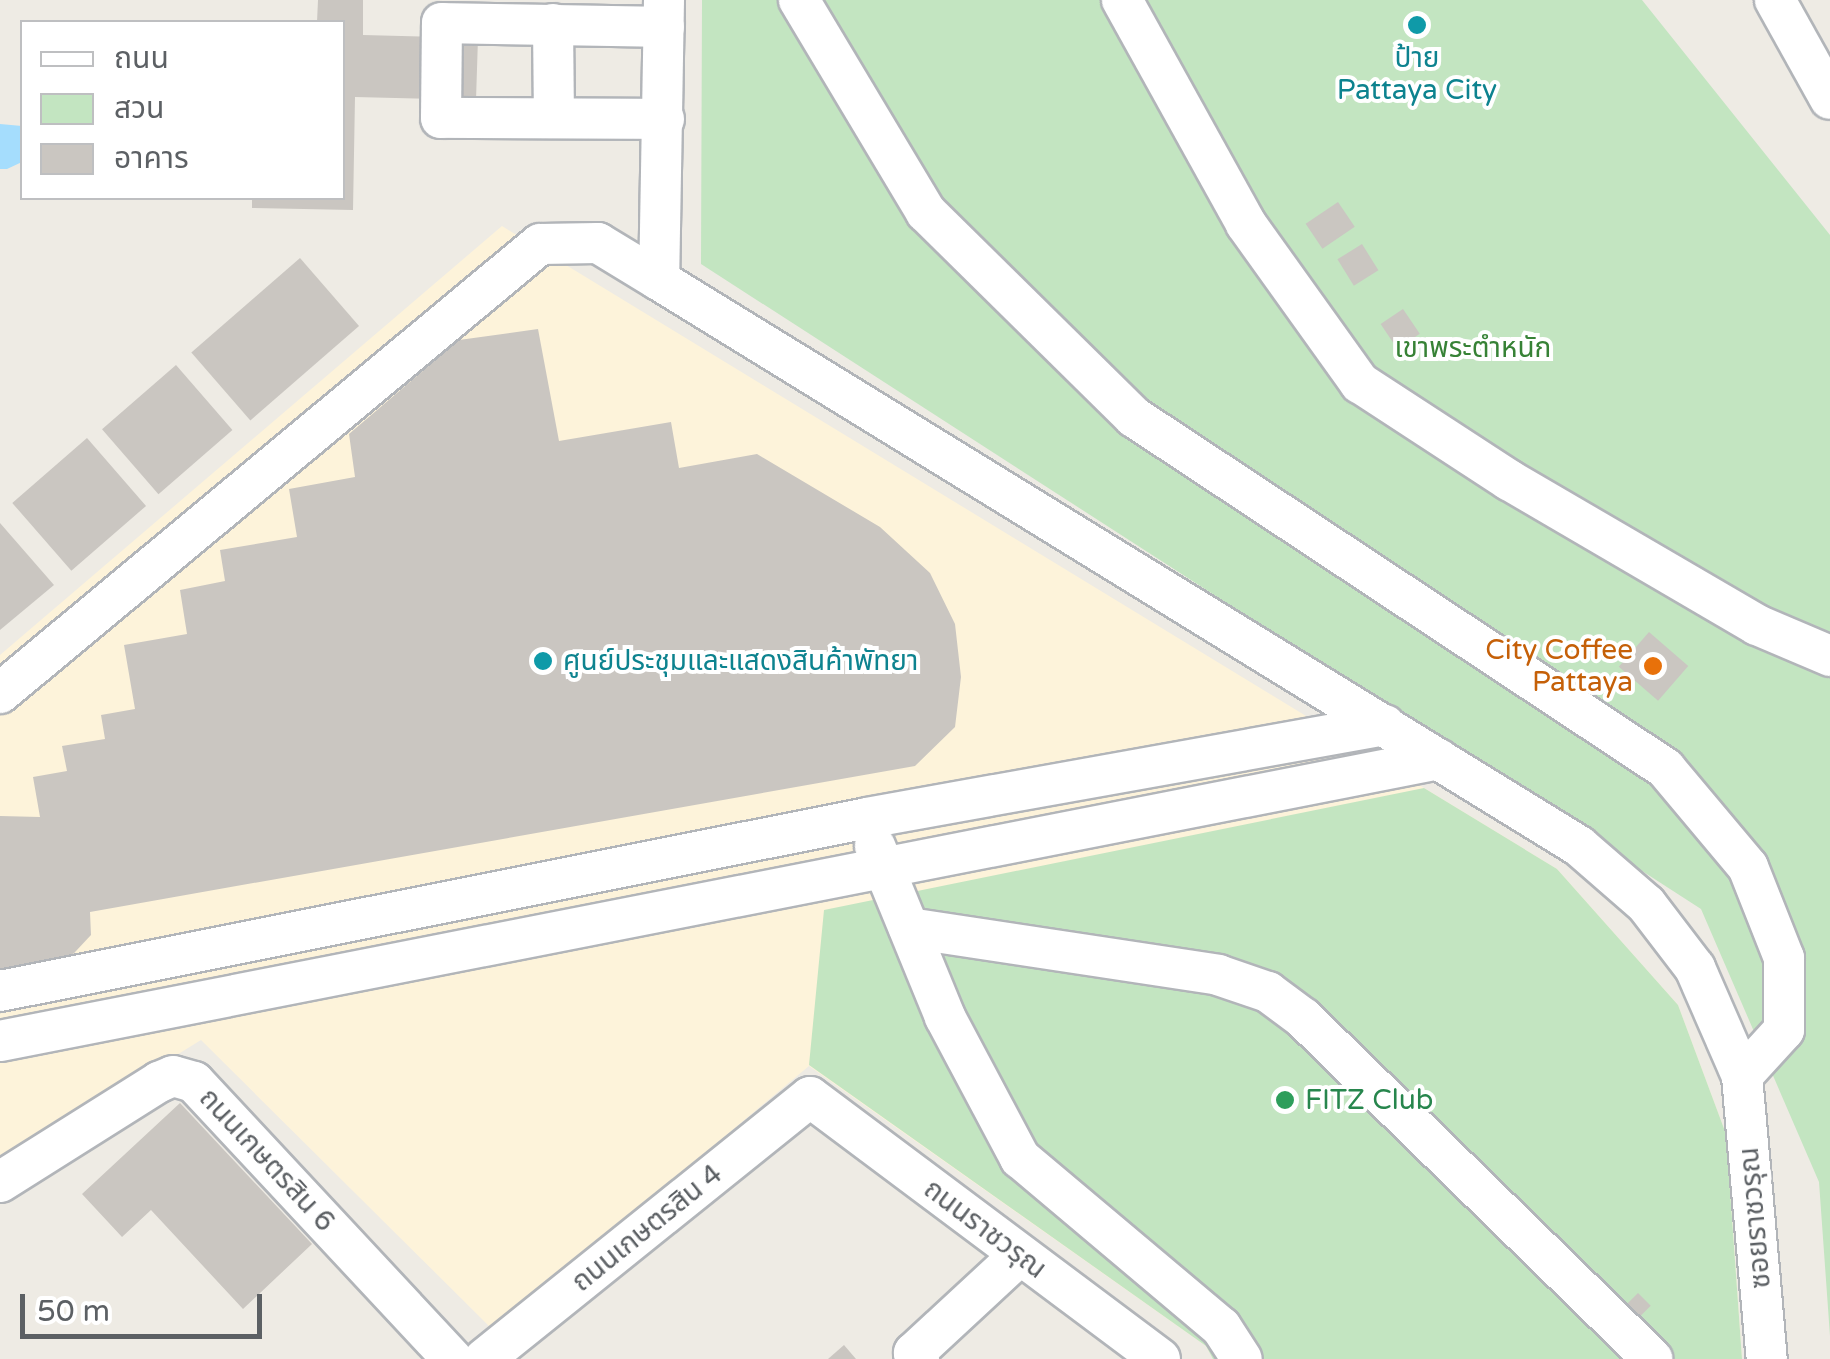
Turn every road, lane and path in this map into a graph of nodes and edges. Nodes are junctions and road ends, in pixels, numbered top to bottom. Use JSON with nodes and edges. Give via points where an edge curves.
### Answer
{"nodes":[{"id":1,"x":799,"y":0,"type":"edge"},
{"id":2,"x":1122,"y":0,"type":"edge"},
{"id":3,"x":1775,"y":0,"type":"edge"},
{"id":4,"x":655,"y":10,"type":"edge"},
{"id":5,"x":554,"y":24,"type":"junction"},
{"id":6,"x":1830,"y":98,"type":"edge"},
{"id":7,"x":554,"y":118,"type":"junction"},
{"id":8,"x":664,"y":119,"type":"junction"},
{"id":9,"x":659,"y":280,"type":"junction"},
{"id":10,"x":1830,"y":656,"type":"edge"},
{"id":11,"x":0,"y":692,"type":"edge"},
{"id":12,"x":1385,"y":725,"type":"junction"},
{"id":13,"x":1439,"y":759,"type":"junction"},
{"id":14,"x":867,"y":818,"type":"junction"},
{"id":15,"x":883,"y":870,"type":"junction"},
{"id":16,"x":909,"y":928,"type":"junction"},
{"id":17,"x":0,"y":991,"type":"edge"},
{"id":18,"x":0,"y":1041,"type":"edge"},
{"id":19,"x":1742,"y":1076,"type":"junction"},
{"id":20,"x":810,"y":1097,"type":"joint"},
{"id":21,"x":0,"y":1182,"type":"edge"},
{"id":22,"x":1020,"y":1256,"type":"junction"},
{"id":23,"x":1154,"y":1357,"type":"edge"},
{"id":24,"x":452,"y":1359,"type":"edge"},
{"id":25,"x":484,"y":1359,"type":"edge"},
{"id":26,"x":919,"y":1359,"type":"edge"},
{"id":27,"x":1242,"y":1359,"type":"edge"},
{"id":28,"x":1652,"y":1359,"type":"edge"},
{"id":29,"x":1767,"y":1359,"type":"edge"}],
"edges":[{"from":1,"to":19,"type":"street","via":[[926,212],[1134,417],[1665,768],[1748,867],[1784,958],[1784,1030]]},
{"from":2,"to":10,"type":"street","via":[[1246,224],[1360,383],[1757,625]]},
{"from":3,"to":6,"type":"street"},
{"from":4,"to":5,"type":"street"},
{"from":4,"to":8,"type":"street"},
{"from":5,"to":7,"type":"street"},
{"from":5,"to":7,"type":"street","via":[[442,24],[441,118]]},
{"from":7,"to":8,"type":"street"},
{"from":8,"to":9,"type":"street"},
{"from":9,"to":11,"type":"street","name":"ซอยราชวรุณ","via":[[598,243],[540,244]]},
{"from":9,"to":12,"type":"street","name":"ซอยราชวรุณ"},
{"from":12,"to":13,"type":"street","name":"ซอยราชวรุณ"},
{"from":12,"to":14,"type":"street"},
{"from":13,"to":15,"type":"street"},
{"from":13,"to":19,"type":"street","name":"ซอยราชวรุณ","via":[[1579,846],[1646,904],[1696,968]]},
{"from":14,"to":15,"type":"street"},
{"from":14,"to":17,"type":"street"},
{"from":15,"to":16,"type":"street"},
{"from":15,"to":18,"type":"street"},
{"from":16,"to":27,"type":"street","via":[[975,1080],[1020,1158],[1221,1327]]},
{"from":16,"to":28,"type":"street","via":[[1218,976],[1268,992],[1303,1018]]},
{"from":19,"to":29,"type":"street","name":"ซอยราชวรุณ"},
{"from":20,"to":22,"type":"street","name":"ถนนราชวรุณ"},
{"from":20,"to":25,"type":"street","name":"ถนนเกษตรสิน 4"},
{"from":21,"to":24,"type":"street","name":"ถนนเกษตรสิน 6","via":[[159,1082],[172,1076],[194,1082]]},
{"from":22,"to":23,"type":"street","name":"ถนนราชวรุณ"},
{"from":22,"to":26,"type":"street","via":[[914,1353]]}]}
